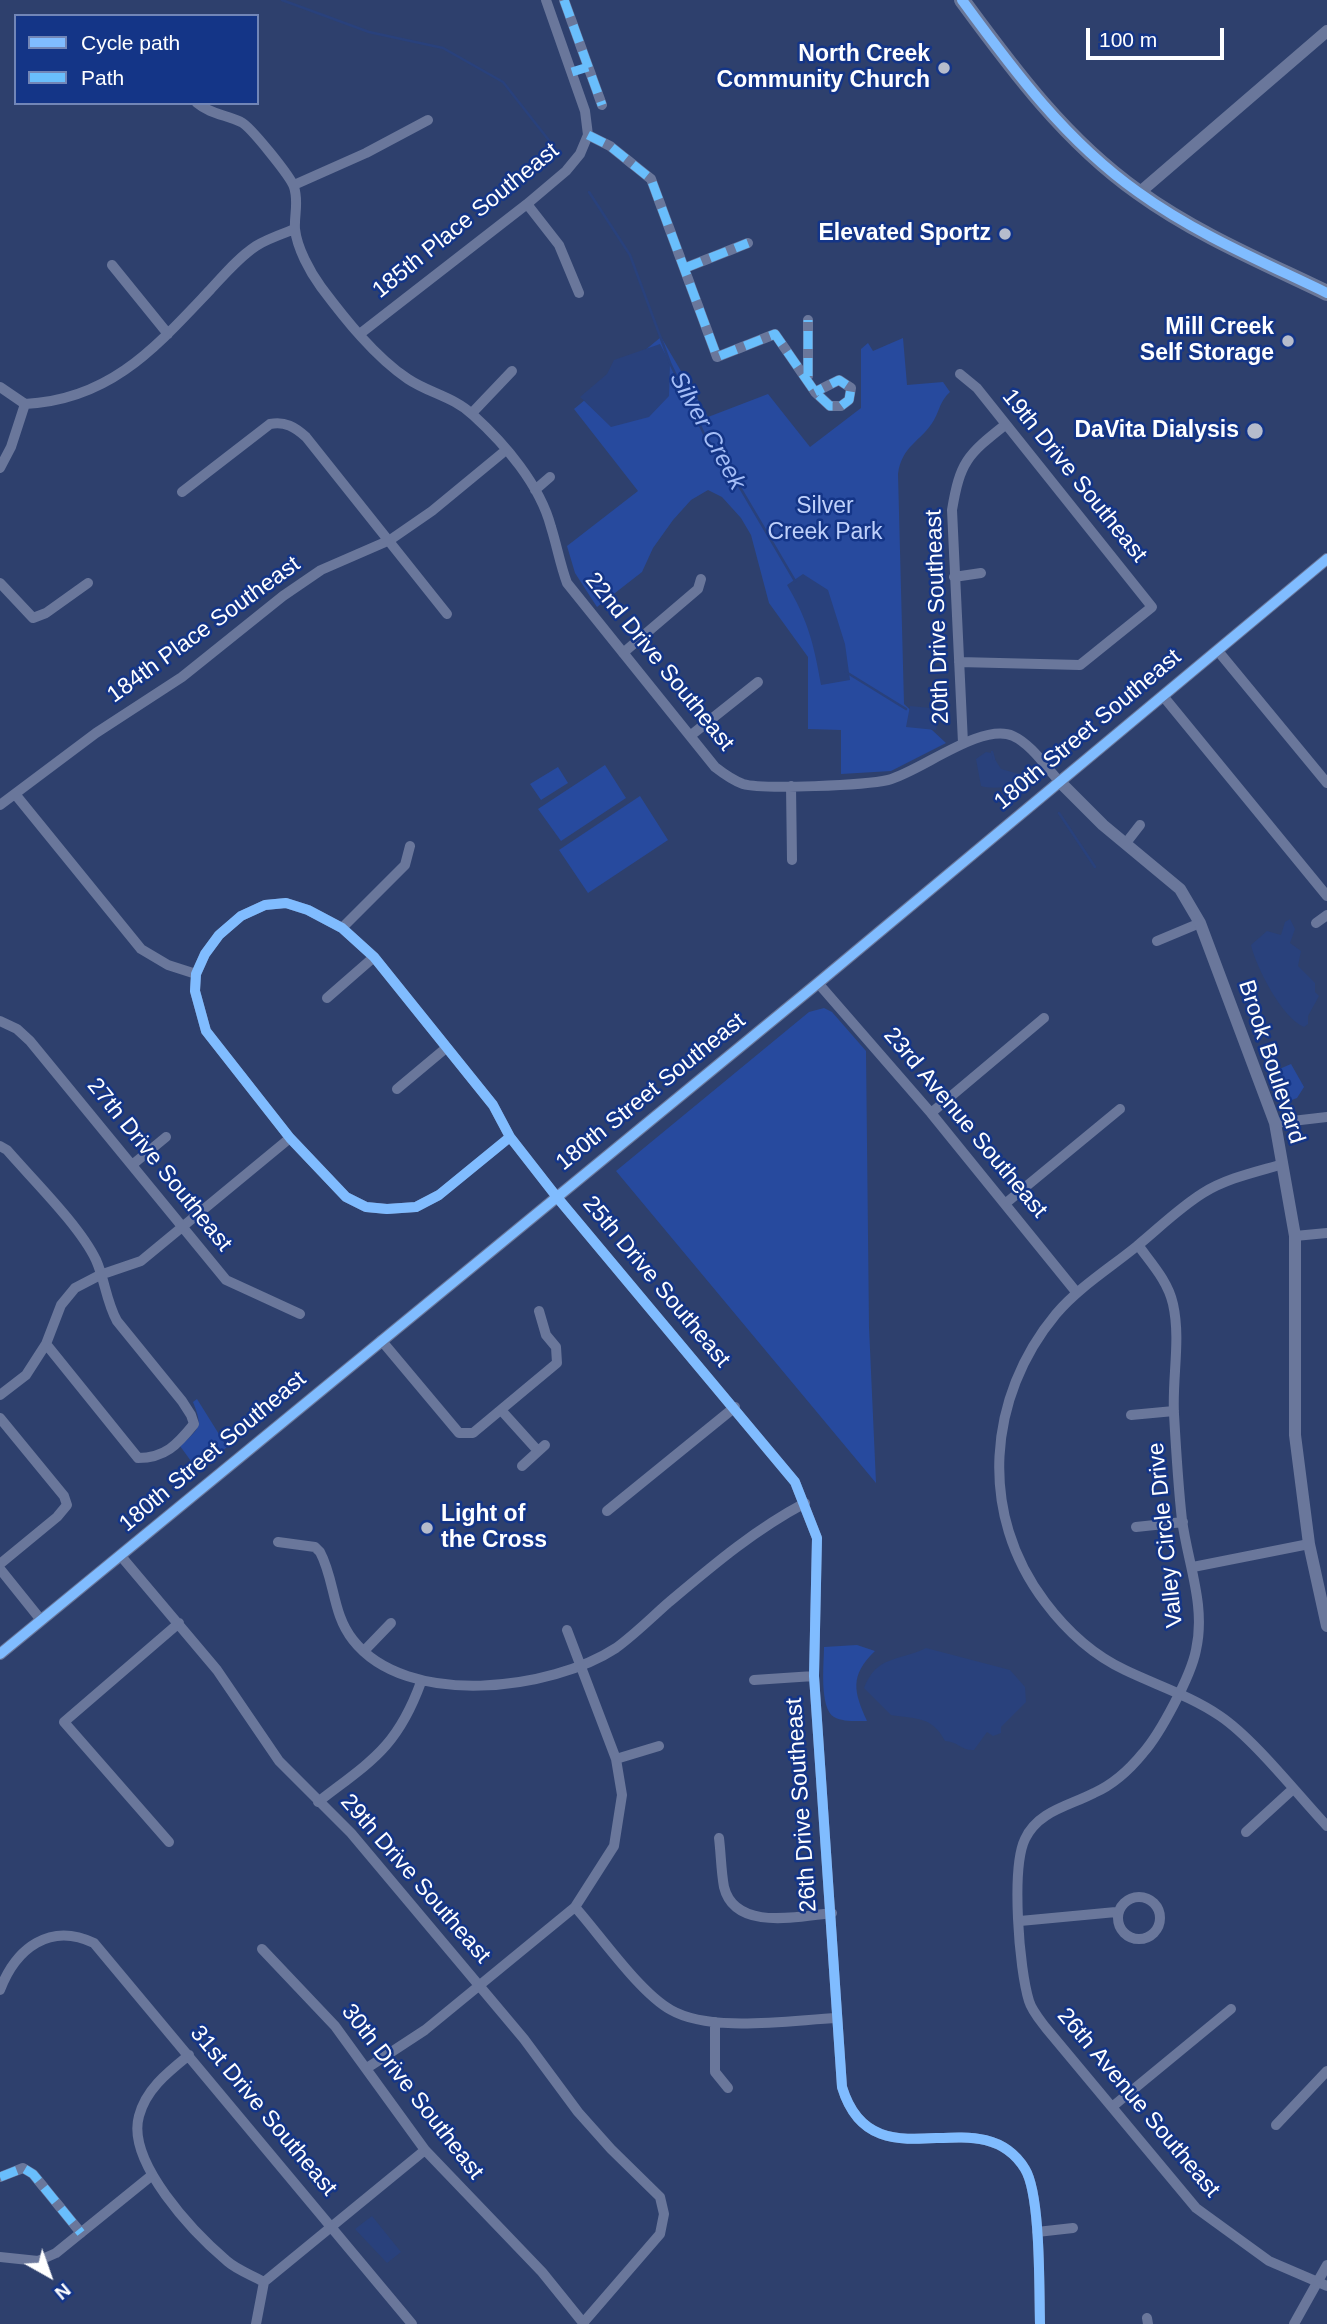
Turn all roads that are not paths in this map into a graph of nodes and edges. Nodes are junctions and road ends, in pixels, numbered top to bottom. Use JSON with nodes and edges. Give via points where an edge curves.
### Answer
{"nodes":[{"id":1,"x":546,"y":0,"type":"edge"},
{"id":2,"x":564,"y":0,"type":"edge"},
{"id":3,"x":962,"y":0,"type":"edge"},
{"id":4,"x":1327,"y":31,"type":"edge"},
{"id":5,"x":588,"y":67,"type":"junction"},
{"id":6,"x":572,"y":72,"type":"junction"},
{"id":7,"x":201,"y":105,"type":"edge"},
{"id":8,"x":602,"y":105,"type":"dead end"},
{"id":9,"x":428,"y":120,"type":"dead end"},
{"id":10,"x":588,"y":135,"type":"junction"},
{"id":11,"x":294,"y":185,"type":"junction"},
{"id":12,"x":1139,"y":193,"type":"junction"},
{"id":13,"x":527,"y":204,"type":"junction"},
{"id":14,"x":295,"y":229,"type":"junction"},
{"id":15,"x":748,"y":243,"type":"dead end"},
{"id":16,"x":112,"y":265,"type":"dead end"},
{"id":17,"x":685,"y":268,"type":"junction"},
{"id":18,"x":579,"y":293,"type":"dead end"},
{"id":19,"x":1327,"y":293,"type":"edge"},
{"id":20,"x":808,"y":320,"type":"dead end"},
{"id":21,"x":361,"y":333,"type":"junction"},
{"id":22,"x":168,"y":334,"type":"junction"},
{"id":23,"x":512,"y":371,"type":"dead end"},
{"id":24,"x":960,"y":374,"type":"dead end"},
{"id":25,"x":808,"y":376,"type":"junction"},
{"id":26,"x":0,"y":387,"type":"edge"},
{"id":27,"x":815,"y":392,"type":"dead end"},
{"id":28,"x":25,"y":404,"type":"junction"},
{"id":29,"x":472,"y":413,"type":"junction"},
{"id":30,"x":1004,"y":425,"type":"junction"},
{"id":31,"x":506,"y":450,"type":"junction"},
{"id":32,"x":0,"y":468,"type":"edge"},
{"id":33,"x":550,"y":477,"type":"dead end"},
{"id":34,"x":535,"y":490,"type":"junction"},
{"id":35,"x":182,"y":492,"type":"dead end"},
{"id":36,"x":390,"y":540,"type":"junction"},
{"id":37,"x":1327,"y":559,"type":"edge"},
{"id":38,"x":981,"y":573,"type":"dead end"},
{"id":39,"x":954,"y":577,"type":"junction"},
{"id":40,"x":701,"y":579,"type":"dead end"},
{"id":41,"x":0,"y":583,"type":"edge"},
{"id":42,"x":88,"y":583,"type":"dead end"},
{"id":43,"x":447,"y":614,"type":"dead end"},
{"id":44,"x":1218,"y":650,"type":"junction"},
{"id":45,"x":622,"y":653,"type":"junction"},
{"id":46,"x":959,"y":662,"type":"junction"},
{"id":47,"x":758,"y":682,"type":"dead end"},
{"id":48,"x":1163,"y":696,"type":"junction"},
{"id":49,"x":690,"y":736,"type":"junction"},
{"id":50,"x":963,"y":743,"type":"junction"},
{"id":51,"x":1059,"y":781,"type":"junction"},
{"id":52,"x":1327,"y":783,"type":"edge"},
{"id":53,"x":791,"y":786,"type":"junction"},
{"id":54,"x":15,"y":794,"type":"junction"},
{"id":55,"x":0,"y":805,"type":"edge"},
{"id":56,"x":1140,"y":825,"type":"dead end"},
{"id":57,"x":1126,"y":844,"type":"junction"},
{"id":58,"x":410,"y":846,"type":"dead end"},
{"id":59,"x":792,"y":860,"type":"dead end"},
{"id":60,"x":1327,"y":896,"type":"edge"},
{"id":61,"x":1327,"y":915,"type":"edge"},
{"id":62,"x":1200,"y":923,"type":"junction"},
{"id":63,"x":1316,"y":923,"type":"dead end"},
{"id":64,"x":342,"y":928,"type":"junction"},
{"id":65,"x":1157,"y":941,"type":"dead end"},
{"id":66,"x":374,"y":957,"type":"junction"},
{"id":67,"x":196,"y":974,"type":"junction"},
{"id":68,"x":818,"y":983,"type":"junction"},
{"id":69,"x":327,"y":998,"type":"dead end"},
{"id":70,"x":1044,"y":1018,"type":"dead end"},
{"id":71,"x":0,"y":1021,"type":"edge"},
{"id":72,"x":446,"y":1048,"type":"junction"},
{"id":73,"x":397,"y":1089,"type":"dead end"},
{"id":74,"x":1119,"y":1109,"type":"dead end"},
{"id":75,"x":931,"y":1113,"type":"junction"},
{"id":76,"x":1327,"y":1117,"type":"edge"},
{"id":77,"x":1275,"y":1123,"type":"junction"},
{"id":78,"x":510,"y":1137,"type":"junction"},
{"id":79,"x":166,"y":1138,"type":"dead end"},
{"id":80,"x":290,"y":1138,"type":"junction"},
{"id":81,"x":0,"y":1146,"type":"edge"},
{"id":82,"x":1283,"y":1164,"type":"junction"},
{"id":83,"x":132,"y":1165,"type":"junction"},
{"id":84,"x":556,"y":1196,"type":"junction"},
{"id":85,"x":1006,"y":1203,"type":"junction"},
{"id":86,"x":182,"y":1227,"type":"junction"},
{"id":87,"x":1327,"y":1233,"type":"edge"},
{"id":88,"x":1296,"y":1236,"type":"junction"},
{"id":89,"x":1138,"y":1245,"type":"junction"},
{"id":90,"x":100,"y":1275,"type":"junction"},
{"id":91,"x":1077,"y":1293,"type":"junction"},
{"id":92,"x":539,"y":1311,"type":"dead end"},
{"id":93,"x":300,"y":1314,"type":"dead end"},
{"id":94,"x":381,"y":1340,"type":"junction"},
{"id":95,"x":46,"y":1344,"type":"junction"},
{"id":96,"x":0,"y":1395,"type":"edge"},
{"id":97,"x":735,"y":1407,"type":"junction"},
{"id":98,"x":501,"y":1410,"type":"junction"},
{"id":99,"x":1174,"y":1411,"type":"junction"},
{"id":100,"x":1131,"y":1415,"type":"dead end"},
{"id":101,"x":0,"y":1419,"type":"edge"},
{"id":102,"x":522,"y":1466,"type":"dead end"},
{"id":103,"x":805,"y":1503,"type":"junction"},
{"id":104,"x":607,"y":1511,"type":"dead end"},
{"id":105,"x":1183,"y":1522,"type":"junction"},
{"id":106,"x":1136,"y":1527,"type":"dead end"},
{"id":107,"x":278,"y":1542,"type":"dead end"},
{"id":108,"x":1309,"y":1544,"type":"junction"},
{"id":109,"x":120,"y":1555,"type":"junction"},
{"id":110,"x":0,"y":1567,"type":"edge"},
{"id":111,"x":1193,"y":1567,"type":"junction"},
{"id":112,"x":41,"y":1620,"type":"junction"},
{"id":113,"x":179,"y":1623,"type":"junction"},
{"id":114,"x":391,"y":1623,"type":"dead end"},
{"id":115,"x":1327,"y":1626,"type":"edge"},
{"id":116,"x":567,"y":1630,"type":"dead end"},
{"id":117,"x":364,"y":1651,"type":"junction"},
{"id":118,"x":0,"y":1654,"type":"edge"},
{"id":119,"x":580,"y":1667,"type":"junction"},
{"id":120,"x":814,"y":1676,"type":"junction"},
{"id":121,"x":754,"y":1680,"type":"dead end"},
{"id":122,"x":421,"y":1682,"type":"junction"},
{"id":123,"x":1178,"y":1694,"type":"junction"},
{"id":124,"x":659,"y":1746,"type":"dead end"},
{"id":125,"x":616,"y":1759,"type":"junction"},
{"id":126,"x":1293,"y":1789,"type":"junction"},
{"id":127,"x":318,"y":1802,"type":"junction"},
{"id":128,"x":1327,"y":1826,"type":"edge"},
{"id":129,"x":1246,"y":1832,"type":"dead end"},
{"id":130,"x":719,"y":1838,"type":"dead end"},
{"id":131,"x":1025,"y":1839,"type":"joint"},
{"id":132,"x":169,"y":1842,"type":"dead end"},
{"id":133,"x":575,"y":1906,"type":"junction"},
{"id":134,"x":1116,"y":1912,"type":"junction"},
{"id":135,"x":832,"y":1913,"type":"junction"},
{"id":136,"x":1020,"y":1921,"type":"junction"},
{"id":137,"x":262,"y":1949,"type":"dead end"},
{"id":138,"x":479,"y":1985,"type":"junction"},
{"id":139,"x":0,"y":1990,"type":"edge"},
{"id":140,"x":1231,"y":2009,"type":"dead end"},
{"id":141,"x":837,"y":2018,"type":"junction"},
{"id":142,"x":715,"y":2022,"type":"junction"},
{"id":143,"x":189,"y":2055,"type":"junction"},
{"id":144,"x":367,"y":2068,"type":"junction"},
{"id":145,"x":1327,"y":2071,"type":"edge"},
{"id":146,"x":727,"y":2088,"type":"dead end"},
{"id":147,"x":1112,"y":2107,"type":"junction"},
{"id":148,"x":1276,"y":2125,"type":"dead end"},
{"id":149,"x":425,"y":2150,"type":"junction"},
{"id":150,"x":151,"y":2176,"type":"junction"},
{"id":151,"x":0,"y":2177,"type":"edge"},
{"id":152,"x":330,"y":2224,"type":"junction"},
{"id":153,"x":1073,"y":2228,"type":"dead end"},
{"id":154,"x":1037,"y":2232,"type":"junction"},
{"id":155,"x":81,"y":2233,"type":"junction"},
{"id":156,"x":0,"y":2257,"type":"edge"},
{"id":157,"x":1327,"y":2265,"type":"edge"},
{"id":158,"x":264,"y":2282,"type":"junction"},
{"id":159,"x":1323,"y":2284,"type":"edge"},
{"id":160,"x":256,"y":2324,"type":"edge"},
{"id":161,"x":412,"y":2324,"type":"edge"},
{"id":162,"x":583,"y":2324,"type":"edge"},
{"id":163,"x":1040,"y":2324,"type":"edge"},
{"id":164,"x":1294,"y":2324,"type":"edge"}],
"edges":[{"from":1,"to":6,"type":"street"},
{"from":2,"to":5,"type":"street"},
{"from":3,"to":12,"type":"main road","via":[[1015,73],[1060,124]]},
{"from":4,"to":12,"type":"street"},
{"from":5,"to":6,"type":"street"},
{"from":5,"to":8,"type":"street"},
{"from":6,"to":10,"type":"street"},
{"from":7,"to":11,"type":"street","via":[[244,122]]},
{"from":9,"to":11,"type":"street"},
{"from":10,"to":13,"type":"street","name":"185th Place Southeast","via":[[566,171]]},
{"from":10,"to":17,"type":"street","via":[[610,146],[651,179]]},
{"from":11,"to":14,"type":"street","name":"22nd Drive Southeast"},
{"from":12,"to":19,"type":"main road","via":[[1217,240]]},
{"from":13,"to":18,"type":"street","via":[[559,245]]},
{"from":13,"to":21,"type":"street","name":"185th Place Southeast"},
{"from":14,"to":21,"type":"street","name":"22nd Drive Southeast","via":[[320,286]]},
{"from":14,"to":22,"type":"street","via":[[257,245],[240,258]]},
{"from":15,"to":17,"type":"street"},
{"from":16,"to":22,"type":"street"},
{"from":17,"to":25,"type":"street","via":[[717,357],[775,334]]},
{"from":20,"to":25,"type":"street"},
{"from":21,"to":29,"type":"street","name":"22nd Drive Southeast","via":[[400,373]]},
{"from":22,"to":28,"type":"street","via":[[113,379],[54,402]]},
{"from":23,"to":29,"type":"street"},
{"from":24,"to":30,"type":"street","name":"19th Drive Southeast","via":[[977,388]]},
{"from":25,"to":27,"type":"street"},
{"from":26,"to":28,"type":"street"},
{"from":28,"to":32,"type":"street"},
{"from":29,"to":31,"type":"street","name":"22nd Drive Southeast"},
{"from":30,"to":39,"type":"street","name":"20th Drive Southeast","via":[[973,450],[958,475],[952,510]]},
{"from":30,"to":46,"type":"street","name":"19th Drive Southeast","via":[[1152,607],[1080,665]]},
{"from":31,"to":34,"type":"street","name":"22nd Drive Southeast"},
{"from":31,"to":36,"type":"street","name":"184th Place Southeast"},
{"from":33,"to":34,"type":"street"},
{"from":34,"to":45,"type":"street","name":"22nd Drive Southeast","via":[[567,583]]},
{"from":35,"to":36,"type":"street","via":[[261,429],[281,423],[306,437]]},
{"from":36,"to":43,"type":"street"},
{"from":36,"to":54,"type":"street","name":"184th Place Southeast","via":[[321,570],[182,677]]},
{"from":37,"to":44,"type":"street","name":"180th Street Southeast"},
{"from":38,"to":39,"type":"street"},
{"from":39,"to":46,"type":"street","name":"20th Drive Southeast"},
{"from":40,"to":45,"type":"street","via":[[698,589]]},
{"from":41,"to":42,"type":"street","via":[[33,618]]},
{"from":44,"to":48,"type":"street","name":"180th Street Southeast"},
{"from":44,"to":52,"type":"street"},
{"from":45,"to":49,"type":"street","name":"22nd Drive Southeast"},
{"from":46,"to":50,"type":"street","name":"20th Drive Southeast"},
{"from":47,"to":49,"type":"street"},
{"from":48,"to":51,"type":"street","name":"180th Street Southeast"},
{"from":48,"to":60,"type":"street"},
{"from":49,"to":53,"type":"street","name":"22nd Drive Southeast","via":[[729,778],[745,785]]},
{"from":50,"to":51,"type":"street","name":"22nd Drive Southeast","via":[[1011,735]]},
{"from":50,"to":53,"type":"street","name":"22nd Drive Southeast","via":[[888,780]]},
{"from":51,"to":57,"type":"street","name":"Brook Boulevard"},
{"from":51,"to":68,"type":"street","name":"180th Street Southeast"},
{"from":53,"to":59,"type":"street"},
{"from":54,"to":55,"type":"street","name":"184th Place Southeast"},
{"from":54,"to":67,"type":"street","via":[[141,948],[168,965]]},
{"from":56,"to":57,"type":"street"},
{"from":57,"to":62,"type":"street","name":"Brook Boulevard","via":[[1181,889]]},
{"from":58,"to":64,"type":"street","via":[[405,865]]},
{"from":61,"to":63,"type":"street"},
{"from":62,"to":65,"type":"street"},
{"from":62,"to":77,"type":"street","name":"Brook Boulevard"},
{"from":64,"to":66,"type":"street","name":"25th Drive Southeast"},
{"from":64,"to":67,"type":"street","name":"25th Drive Southeast","via":[[286,903],[265,905],[241,916],[219,936]]},
{"from":66,"to":69,"type":"street"},
{"from":66,"to":72,"type":"street","name":"25th Drive Southeast"},
{"from":67,"to":80,"type":"street","via":[[195,991],[206,1031]]},
{"from":68,"to":75,"type":"street","name":"23rd Avenue Southeast"},
{"from":68,"to":84,"type":"street","name":"180th Street Southeast"},
{"from":70,"to":75,"type":"street"},
{"from":71,"to":83,"type":"street","name":"27th Drive Southeast","via":[[30,1041]]},
{"from":72,"to":73,"type":"street"},
{"from":72,"to":78,"type":"street","name":"25th Drive Southeast","via":[[493,1105]]},
{"from":74,"to":85,"type":"street"},
{"from":75,"to":85,"type":"street","name":"23rd Avenue Southeast"},
{"from":76,"to":77,"type":"street"},
{"from":77,"to":82,"type":"street","name":"Brook Boulevard"},
{"from":78,"to":80,"type":"street","via":[[439,1195],[416,1207],[383,1209],[346,1198]]},
{"from":78,"to":84,"type":"street","name":"25th Drive Southeast"},
{"from":79,"to":83,"type":"street"},
{"from":80,"to":86,"type":"street"},
{"from":81,"to":90,"type":"street","via":[[78,1233]]},
{"from":82,"to":88,"type":"street","name":"Brook Boulevard"},
{"from":82,"to":89,"type":"street","via":[[1204,1193]]},
{"from":83,"to":86,"type":"street","name":"27th Drive Southeast"},
{"from":84,"to":94,"type":"street","name":"180th Street Southeast"},
{"from":84,"to":97,"type":"street","name":"25th Drive Southeast"},
{"from":85,"to":91,"type":"street","name":"23rd Avenue Southeast"},
{"from":86,"to":90,"type":"street","via":[[141,1261]]},
{"from":86,"to":93,"type":"street","name":"27th Drive Southeast","via":[[226,1280]]},
{"from":87,"to":88,"type":"street"},
{"from":88,"to":108,"type":"street","name":"Brook Boulevard","via":[[1295,1436]]},
{"from":89,"to":91,"type":"street"},
{"from":89,"to":99,"type":"street","name":"Valley Circle Drive","via":[[1166,1283],[1173,1303],[1177,1338]]},
{"from":90,"to":95,"type":"street","via":[[75,1288],[61,1305]]},
{"from":90,"to":95,"type":"street","via":[[117,1321],[182,1401],[194,1424],[178,1444],[158,1458],[138,1458]]},
{"from":91,"to":123,"type":"street","via":[[1020,1368],[1000,1430],[999,1470],[1009,1535],[1044,1602],[1088,1648]]},
{"from":92,"to":98,"type":"street","via":[[546,1335],[556,1347],[557,1363]]},
{"from":94,"to":98,"type":"street","via":[[459,1433],[473,1433]]},
{"from":94,"to":109,"type":"street","name":"180th Street Southeast"},
{"from":95,"to":96,"type":"street","via":[[26,1375]]},
{"from":97,"to":103,"type":"street","name":"25th Drive Southeast","via":[[795,1482]]},
{"from":97,"to":104,"type":"street"},
{"from":98,"to":102,"type":"street","via":[[542,1448]]},
{"from":99,"to":100,"type":"street"},
{"from":99,"to":105,"type":"street","name":"Valley Circle Drive"},
{"from":101,"to":110,"type":"street","via":[[67,1504]]},
{"from":103,"to":119,"type":"street","via":[[741,1542],[616,1647]]},
{"from":103,"to":120,"type":"street","name":"26th Drive Southeast","via":[[817,1538]]},
{"from":105,"to":106,"type":"street"},
{"from":105,"to":111,"type":"street","name":"Valley Circle Drive"},
{"from":107,"to":117,"type":"street","via":[[315,1547],[320,1552],[344,1627]]},
{"from":108,"to":111,"type":"street"},
{"from":108,"to":115,"type":"street","name":"Brook Boulevard"},
{"from":109,"to":112,"type":"street","name":"180th Street Southeast"},
{"from":109,"to":113,"type":"street","name":"29th Drive Southeast"},
{"from":110,"to":112,"type":"street"},
{"from":111,"to":123,"type":"street","name":"Valley Circle Drive","via":[[1200,1619],[1196,1652]]},
{"from":112,"to":118,"type":"street","name":"180th Street Southeast"},
{"from":113,"to":127,"type":"street","name":"29th Drive Southeast","via":[[279,1761]]},
{"from":113,"to":132,"type":"street","via":[[64,1722]]},
{"from":114,"to":117,"type":"street"},
{"from":116,"to":119,"type":"street"},
{"from":117,"to":122,"type":"street"},
{"from":119,"to":122,"type":"street","via":[[463,1687]]},
{"from":119,"to":125,"type":"street"},
{"from":120,"to":121,"type":"street"},
{"from":120,"to":135,"type":"street","name":"26th Drive Southeast"},
{"from":122,"to":127,"type":"street","via":[[396,1736]]},
{"from":123,"to":126,"type":"street","via":[[1220,1716]]},
{"from":123,"to":131,"type":"street","name":"Valley Circle Drive","via":[[1144,1752],[1119,1777],[1095,1793],[1056,1808]]},
{"from":124,"to":125,"type":"street"},
{"from":125,"to":133,"type":"street","via":[[622,1795],[614,1846]]},
{"from":126,"to":128,"type":"street"},
{"from":126,"to":129,"type":"street"},
{"from":127,"to":138,"type":"street","name":"29th Drive Southeast","via":[[351,1833]]},
{"from":130,"to":135,"type":"street","via":[[725,1890],[746,1913],[764,1918]]},
{"from":131,"to":136,"type":"street","name":"26th Avenue Southeast","via":[[1018,1863]]},
{"from":133,"to":138,"type":"street"},
{"from":133,"to":142,"type":"street","via":[[655,1999],[685,2017]]},
{"from":134,"to":134,"type":"street","via":[[1120,1925],[1136,1940],[1150,1937],[1159,1925],[1157,1908],[1144,1896],[1125,1900]]},
{"from":134,"to":136,"type":"street"},
{"from":135,"to":141,"type":"street","name":"26th Drive Southeast"},
{"from":136,"to":147,"type":"street","name":"26th Avenue Southeast","via":[[1021,1965],[1030,2004]]},
{"from":137,"to":144,"type":"street","name":"30th Drive Southeast","via":[[335,2026]]},
{"from":138,"to":144,"type":"street","via":[[425,2030]]},
{"from":138,"to":162,"type":"street","name":"29th Drive Southeast","via":[[578,2112],[660,2197],[664,2214],[660,2234]]},
{"from":139,"to":143,"type":"street","name":"31st Drive Southeast","via":[[9,1966],[40,1940],[75,1934],[107,1954]]},
{"from":140,"to":147,"type":"street"},
{"from":141,"to":142,"type":"street"},
{"from":141,"to":154,"type":"street","name":"26th Drive Southeast","via":[[842,2087],[847,2105],[866,2127],[881,2136],[907,2140],[958,2137],[986,2139],[1002,2146],[1026,2171]]},
{"from":142,"to":146,"type":"street","via":[[715,2072]]},
{"from":143,"to":150,"type":"street","via":[[146,2097],[138,2117],[141,2152]]},
{"from":143,"to":152,"type":"street","name":"31st Drive Southeast"},
{"from":144,"to":149,"type":"street","name":"30th Drive Southeast"},
{"from":145,"to":148,"type":"street"},
{"from":147,"to":159,"type":"street","name":"26th Avenue Southeast","via":[[1196,2208],[1269,2261]]},
{"from":149,"to":152,"type":"street"},
{"from":149,"to":162,"type":"street","name":"30th Drive Southeast","via":[[542,2272]]},
{"from":150,"to":155,"type":"street"},
{"from":150,"to":158,"type":"street","via":[[229,2263]]},
{"from":151,"to":155,"type":"street","via":[[23,2168],[33,2174]]},
{"from":152,"to":158,"type":"street"},
{"from":152,"to":161,"type":"street","name":"31st Drive Southeast"},
{"from":153,"to":154,"type":"street"},
{"from":154,"to":163,"type":"street"},
{"from":155,"to":156,"type":"street","via":[[38,2261]]},
{"from":157,"to":159,"type":"street"},
{"from":158,"to":160,"type":"street"},
{"from":159,"to":164,"type":"street"}]}
